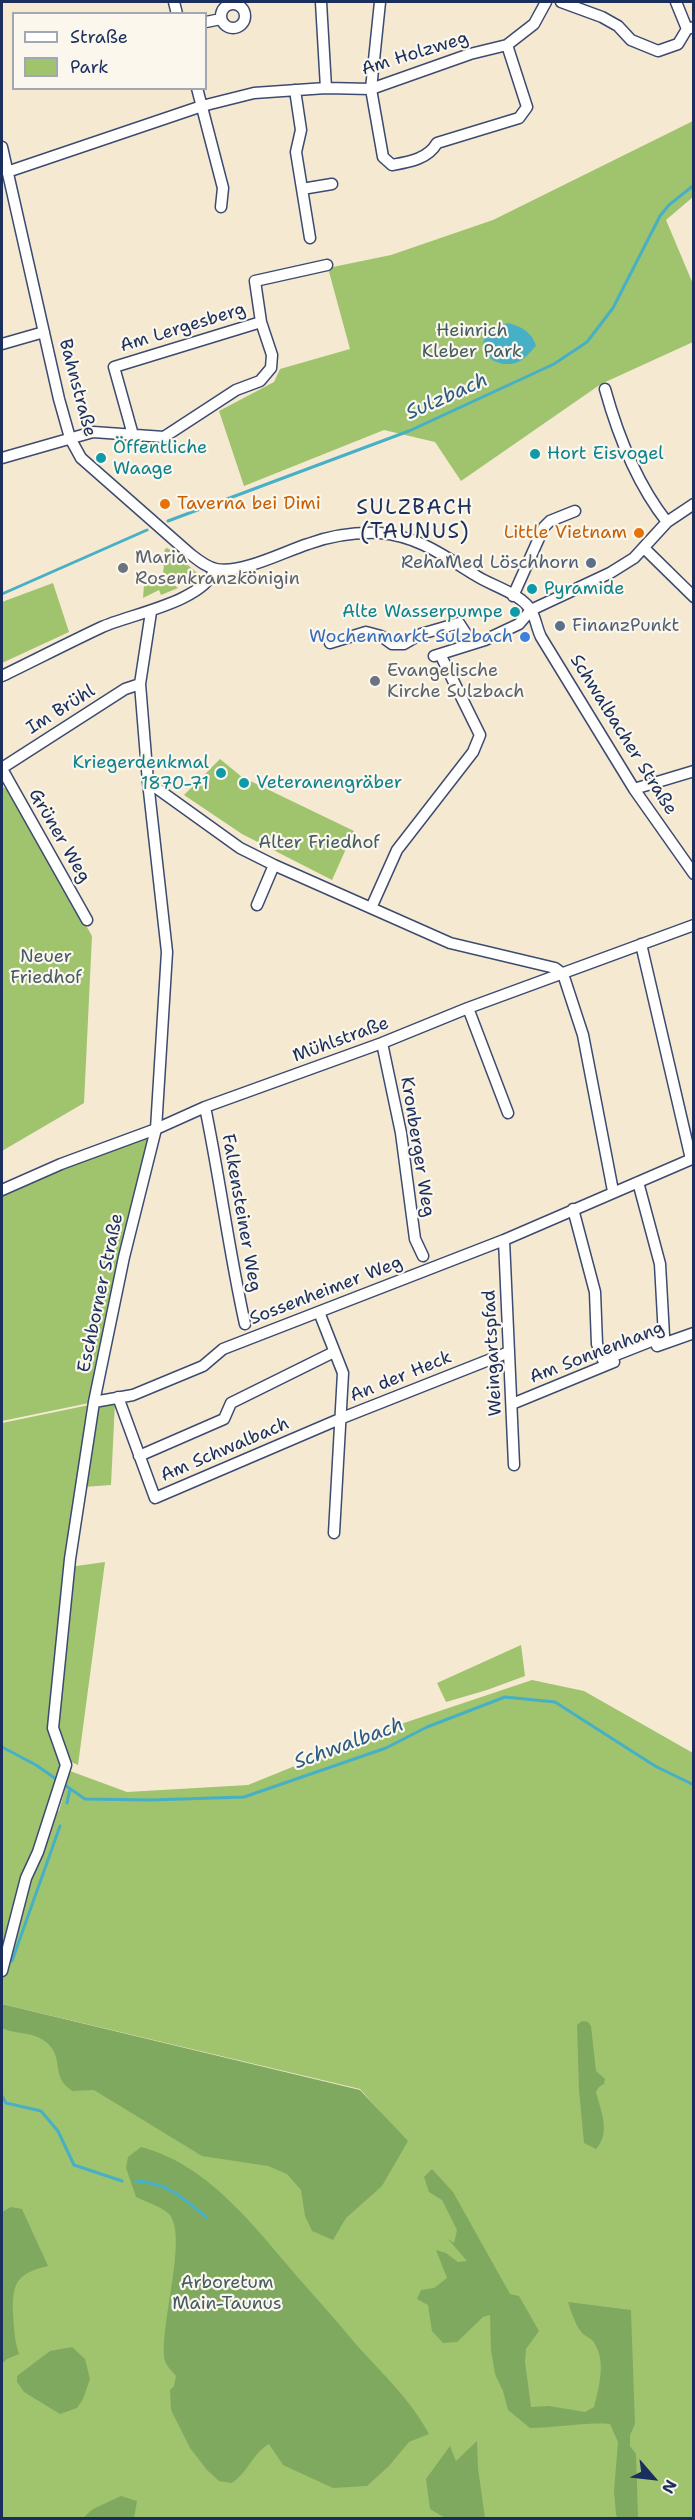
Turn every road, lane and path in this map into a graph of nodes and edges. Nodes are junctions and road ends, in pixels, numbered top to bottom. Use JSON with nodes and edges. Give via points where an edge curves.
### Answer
{"nodes":[{"id":1,"x":321,"y":2,"type":"edge"},
{"id":2,"x":380,"y":2,"type":"edge"},
{"id":3,"x":546,"y":2,"type":"edge"},
{"id":4,"x":561,"y":2,"type":"edge"},
{"id":5,"x":676,"y":2,"type":"edge"},
{"id":6,"x":221,"y":19,"type":"dead end"},
{"id":7,"x":207,"y":22,"type":"edge"},
{"id":8,"x":690,"y":28,"type":"edge"},
{"id":9,"x":507,"y":45,"type":"junction"},
{"id":10,"x":326,"y":88,"type":"junction"},
{"id":11,"x":371,"y":89,"type":"junction"},
{"id":12,"x":198,"y":90,"type":"edge"},
{"id":13,"x":296,"y":90,"type":"junction"},
{"id":14,"x":202,"y":106,"type":"junction"},
{"id":15,"x":2,"y":147,"type":"edge"},
{"id":16,"x":7,"y":172,"type":"junction"},
{"id":17,"x":332,"y":184,"type":"dead end"},
{"id":18,"x":302,"y":189,"type":"junction"},
{"id":19,"x":221,"y":207,"type":"dead end"},
{"id":20,"x":310,"y":238,"type":"dead end"},
{"id":21,"x":327,"y":265,"type":"dead end"},
{"id":22,"x":261,"y":322,"type":"junction"},
{"id":23,"x":44,"y":332,"type":"junction"},
{"id":24,"x":2,"y":344,"type":"edge"},
{"id":25,"x":605,"y":389,"type":"dead end"},
{"id":26,"x":133,"y":435,"type":"junction"},
{"id":27,"x":70,"y":438,"type":"junction"},
{"id":28,"x":2,"y":458,"type":"edge"},
{"id":29,"x":693,"y":504,"type":"edge"},
{"id":30,"x":575,"y":511,"type":"dead end"},
{"id":31,"x":667,"y":522,"type":"junction"},
{"id":32,"x":644,"y":548,"type":"junction"},
{"id":33,"x":215,"y":569,"type":"junction"},
{"id":34,"x":513,"y":596,"type":"junction"},
{"id":35,"x":693,"y":597,"type":"edge"},
{"id":36,"x":531,"y":610,"type":"junction"},
{"id":37,"x":151,"y":612,"type":"junction"},
{"id":38,"x":330,"y":643,"type":"dead end"},
{"id":39,"x":472,"y":643,"type":"junction"},
{"id":40,"x":2,"y":676,"type":"edge"},
{"id":41,"x":140,"y":684,"type":"junction"},
{"id":42,"x":2,"y":768,"type":"edge"},
{"id":43,"x":693,"y":771,"type":"edge"},
{"id":44,"x":148,"y":782,"type":"junction"},
{"id":45,"x":634,"y":789,"type":"junction"},
{"id":46,"x":274,"y":866,"type":"junction"},
{"id":47,"x":693,"y":874,"type":"edge"},
{"id":48,"x":257,"y":905,"type":"dead end"},
{"id":49,"x":370,"y":908,"type":"junction"},
{"id":50,"x":87,"y":920,"type":"dead end"},
{"id":51,"x":693,"y":925,"type":"edge"},
{"id":52,"x":641,"y":944,"type":"junction"},
{"id":53,"x":563,"y":974,"type":"junction"},
{"id":54,"x":468,"y":1008,"type":"junction"},
{"id":55,"x":382,"y":1043,"type":"junction"},
{"id":56,"x":205,"y":1107,"type":"junction"},
{"id":57,"x":508,"y":1113,"type":"dead end"},
{"id":58,"x":156,"y":1129,"type":"junction"},
{"id":59,"x":692,"y":1159,"type":"edge"},
{"id":60,"x":638,"y":1182,"type":"junction"},
{"id":61,"x":2,"y":1190,"type":"edge"},
{"id":62,"x":614,"y":1191,"type":"junction"},
{"id":63,"x":573,"y":1209,"type":"junction"},
{"id":64,"x":504,"y":1240,"type":"junction"},
{"id":65,"x":423,"y":1256,"type":"dead end"},
{"id":66,"x":319,"y":1312,"type":"junction"},
{"id":67,"x":245,"y":1324,"type":"dead end"},
{"id":68,"x":693,"y":1333,"type":"edge"},
{"id":69,"x":334,"y":1352,"type":"junction"},
{"id":70,"x":509,"y":1352,"type":"junction"},
{"id":71,"x":118,"y":1396,"type":"junction"},
{"id":72,"x":94,"y":1402,"type":"junction"},
{"id":73,"x":512,"y":1404,"type":"junction"},
{"id":74,"x":342,"y":1418,"type":"junction"},
{"id":75,"x":139,"y":1456,"type":"junction"},
{"id":76,"x":514,"y":1465,"type":"dead end"},
{"id":77,"x":334,"y":1533,"type":"dead end"},
{"id":78,"x":2,"y":1971,"type":"edge"}],
"edges":[{"from":1,"to":10,"type":"street"},
{"from":2,"to":11,"type":"street"},
{"from":3,"to":9,"type":"street","name":"Am Holzweg","via":[[534,24]]},
{"from":4,"to":8,"type":"street","via":[[602,17],[631,40],[658,51],[678,44]]},
{"from":5,"to":8,"type":"street"},
{"from":6,"to":7,"type":"street"},
{"from":9,"to":11,"type":"street","name":"Am Holzweg"},
{"from":9,"to":11,"type":"street","via":[[527,107],[519,118],[437,143],[432,153],[410,162],[392,165],[383,157]]},
{"from":10,"to":11,"type":"street","name":"Am Holzweg"},
{"from":10,"to":13,"type":"street","name":"Am Holzweg"},
{"from":12,"to":14,"type":"street"},
{"from":13,"to":14,"type":"street","name":"Am Holzweg","via":[[254,93]]},
{"from":13,"to":18,"type":"street","via":[[301,130],[296,152]]},
{"from":14,"to":16,"type":"street","name":"Am Holzweg"},
{"from":14,"to":19,"type":"street","via":[[223,188]]},
{"from":15,"to":16,"type":"street","name":"Bahnstraße"},
{"from":16,"to":23,"type":"street","name":"Bahnstraße"},
{"from":17,"to":18,"type":"street"},
{"from":18,"to":20,"type":"street"},
{"from":21,"to":22,"type":"street","name":"Am Lergesberg","via":[[255,281]]},
{"from":22,"to":26,"type":"street","name":"Am Lergesberg","via":[[273,355],[271,368],[260,381],[230,393],[164,437]]},
{"from":22,"to":26,"type":"street","name":"Am Lergesberg","via":[[114,367]]},
{"from":23,"to":24,"type":"street","name":"Bahnstraße"},
{"from":23,"to":27,"type":"street","name":"Bahnstraße"},
{"from":25,"to":31,"type":"street","via":[[616,429]]},
{"from":26,"to":27,"type":"street","name":"Am Lergesberg","via":[[93,432]]},
{"from":27,"to":28,"type":"street","name":"Am Lergesberg"},
{"from":27,"to":33,"type":"street","name":"Bahnstraße","via":[[81,458],[95,471],[189,553]]},
{"from":29,"to":31,"type":"street"},
{"from":30,"to":34,"type":"street","via":[[550,520],[544,527]]},
{"from":31,"to":32,"type":"street"},
{"from":32,"to":35,"type":"street"},
{"from":32,"to":36,"type":"street","via":[[610,573]]},
{"from":33,"to":34,"type":"street","via":[[239,567],[330,538],[382,533],[431,547]]},
{"from":33,"to":37,"type":"street","via":[[200,587]]},
{"from":34,"to":36,"type":"street"},
{"from":36,"to":39,"type":"street","via":[[519,624]]},
{"from":36,"to":45,"type":"street","name":"Schwalbacher Straße","via":[[541,637]]},
{"from":37,"to":40,"type":"street","via":[[105,626]]},
{"from":37,"to":41,"type":"street","name":"Eschborner Straße"},
{"from":38,"to":39,"type":"street","via":[[366,632],[392,644],[404,644],[421,634],[459,623]]},
{"from":39,"to":49,"type":"street","via":[[437,655],[480,735],[472,752],[397,850]]},
{"from":41,"to":42,"type":"street","name":"Im Brühl","via":[[125,689]]},
{"from":41,"to":44,"type":"street","name":"Eschborner Straße"},
{"from":42,"to":50,"type":"street","name":"Grüner Weg"},
{"from":43,"to":45,"type":"street"},
{"from":44,"to":46,"type":"street","via":[[240,848]]},
{"from":44,"to":58,"type":"street","name":"Eschborner Straße","via":[[167,952]]},
{"from":45,"to":47,"type":"street","name":"Schwalbacher Straße"},
{"from":46,"to":48,"type":"street"},
{"from":46,"to":49,"type":"street"},
{"from":49,"to":53,"type":"street","via":[[450,943],[555,968]]},
{"from":51,"to":52,"type":"street","name":"Mühlstraße"},
{"from":52,"to":53,"type":"street","name":"Mühlstraße"},
{"from":52,"to":59,"type":"street"},
{"from":53,"to":54,"type":"street","name":"Mühlstraße"},
{"from":53,"to":62,"type":"street","via":[[583,1035]]},
{"from":54,"to":55,"type":"street","name":"Mühlstraße"},
{"from":54,"to":57,"type":"street"},
{"from":55,"to":56,"type":"street","name":"Mühlstraße"},
{"from":55,"to":65,"type":"street","name":"Kronberger Weg","via":[[401,1133],[416,1239]]},
{"from":56,"to":58,"type":"street","name":"Mühlstraße"},
{"from":56,"to":67,"type":"street","name":"Falkensteiner Weg"},
{"from":58,"to":61,"type":"street","name":"Mühlstraße"},
{"from":58,"to":72,"type":"street","name":"Eschborner Straße"},
{"from":59,"to":60,"type":"street","name":"Sossenheimer Weg"},
{"from":60,"to":62,"type":"street","name":"Sossenheimer Weg"},
{"from":60,"to":63,"type":"street","via":[[660,1264],[664,1336],[603,1359],[597,1344],[595,1292]]},
{"from":62,"to":63,"type":"street","name":"Sossenheimer Weg"},
{"from":63,"to":64,"type":"street","name":"Sossenheimer Weg"},
{"from":64,"to":66,"type":"street","name":"Sossenheimer Weg"},
{"from":64,"to":70,"type":"street","name":"Weingartspfad"},
{"from":66,"to":69,"type":"street","name":"An der Heck"},
{"from":66,"to":71,"type":"street","name":"Sossenheimer Weg","via":[[223,1349],[203,1366],[134,1395]]},
{"from":68,"to":73,"type":"street","name":"Am Sonnenhang"},
{"from":69,"to":74,"type":"street","name":"An der Heck","via":[[343,1373]]},
{"from":69,"to":75,"type":"street","via":[[231,1403],[224,1419]]},
{"from":70,"to":73,"type":"street","name":"Weingartspfad"},
{"from":70,"to":74,"type":"street","name":"An der Heck"},
{"from":71,"to":72,"type":"street","name":"Sossenheimer Weg"},
{"from":71,"to":75,"type":"street","name":"Am Schwalbach"},
{"from":72,"to":78,"type":"street","name":"Eschborner Straße","via":[[70,1559],[53,1728],[66,1765],[26,1878]]},
{"from":73,"to":76,"type":"street","name":"Weingartspfad"},
{"from":74,"to":75,"type":"street","name":"Am Schwalbach","via":[[156,1498]]},
{"from":74,"to":77,"type":"street"}]}
